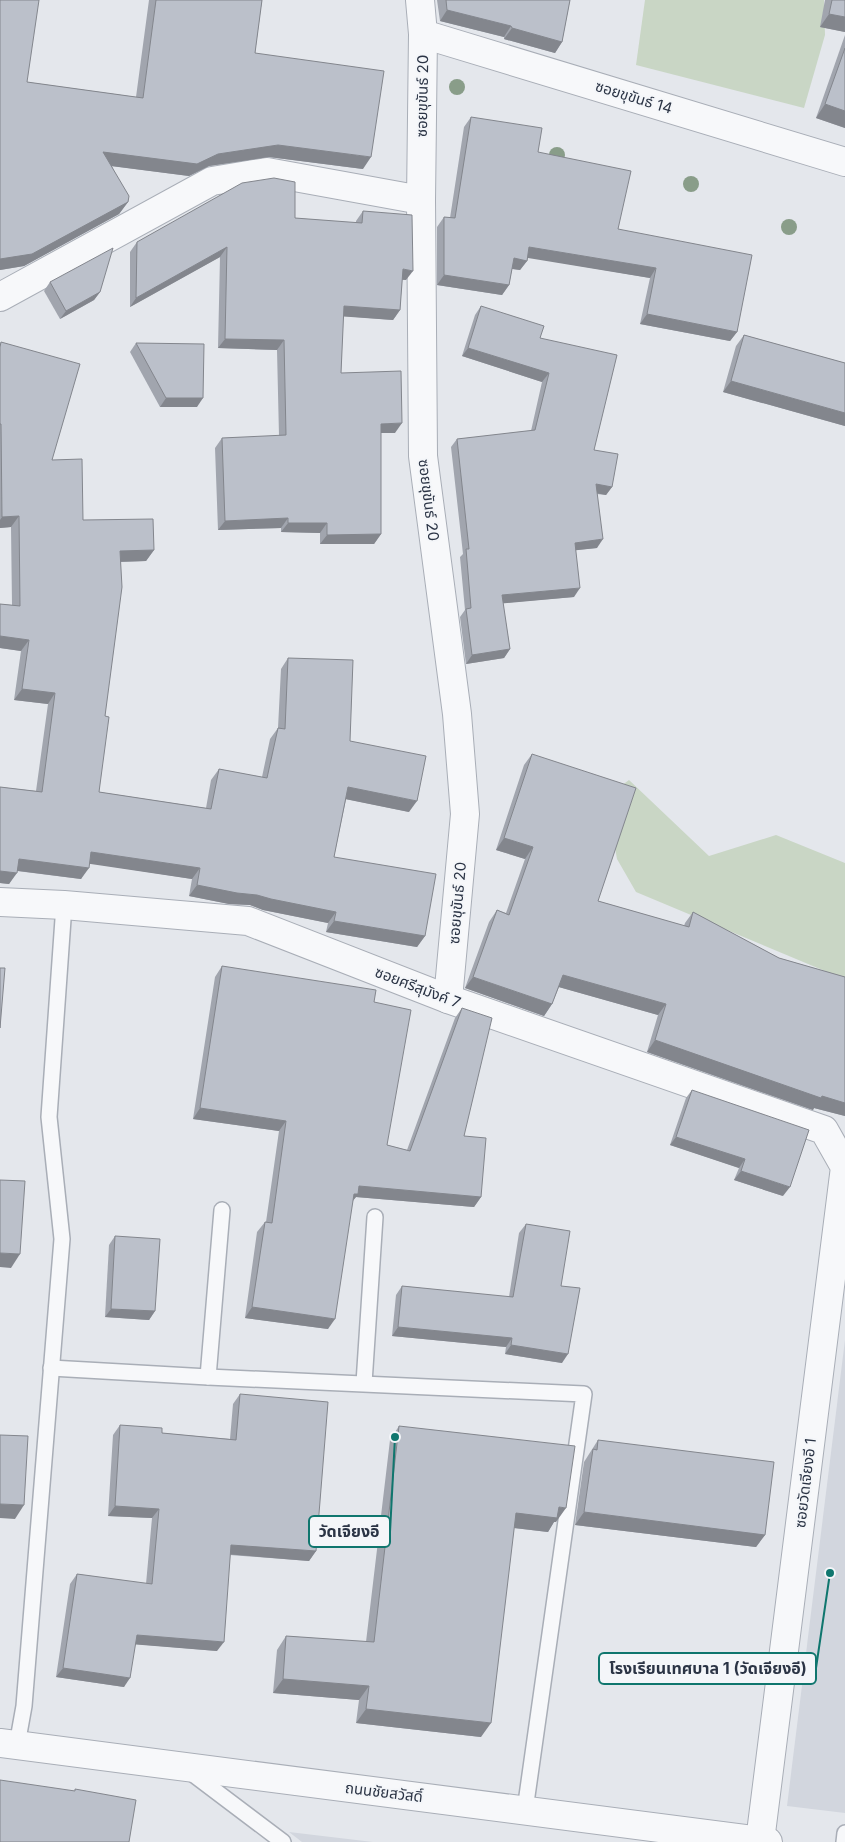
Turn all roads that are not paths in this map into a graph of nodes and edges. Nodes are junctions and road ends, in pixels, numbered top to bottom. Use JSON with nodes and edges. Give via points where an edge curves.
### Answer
{"nodes":[{"id":1,"x":420,"y":0,"type":"edge"},
{"id":2,"x":423,"y":34,"type":"junction"},
{"id":3,"x":845,"y":162,"type":"edge"},
{"id":4,"x":421,"y":200,"type":"junction"},
{"id":5,"x":0,"y":297,"type":"edge"},
{"id":6,"x":0,"y":902,"type":"edge"},
{"id":7,"x":64,"y":905,"type":"junction"},
{"id":8,"x":448,"y":998,"type":"junction"},
{"id":9,"x":824,"y":1130,"type":"joint"},
{"id":10,"x":222,"y":1210,"type":"dead end"},
{"id":11,"x":374,"y":1216,"type":"dead end"},
{"id":12,"x":52,"y":1368,"type":"junction"},
{"id":13,"x":208,"y":1377,"type":"junction"},
{"id":14,"x":364,"y":1383,"type":"junction"},
{"id":15,"x":8,"y":1744,"type":"edge"},
{"id":16,"x":182,"y":1766,"type":"junction"},
{"id":17,"x":525,"y":1810,"type":"junction"},
{"id":18,"x":845,"y":1834,"type":"edge"},
{"id":19,"x":764,"y":1841,"type":"edge"},
{"id":20,"x":283,"y":1842,"type":"edge"},
{"id":21,"x":844,"y":1842,"type":"edge"}],
"edges":[{"from":1,"to":2,"type":"street","name":"ซอยขุขันธ์ 20"},
{"from":2,"to":3,"type":"street","name":"ซอยขุขันธ์ 14"},
{"from":2,"to":4,"type":"street","name":"ซอยขุขันธ์ 20"},
{"from":4,"to":5,"type":"street","via":[[266,172],[212,181]]},
{"from":4,"to":8,"type":"street","name":"ซอยขุขันธ์ 20","via":[[423,456],[457,714],[465,814]]},
{"from":6,"to":7,"type":"street","name":"ซอยศรีสุมังค์ 7"},
{"from":7,"to":8,"type":"street","name":"ซอยศรีสุมังค์ 7","via":[[248,921]]},
{"from":7,"to":12,"type":"lane","via":[[49,1117],[62,1239]]},
{"from":8,"to":9,"type":"street","name":"ซอยศรีสุมังค์ 7"},
{"from":9,"to":19,"type":"street","name":"ซอยวัดเจียงอี 1","via":[[845,1166]]},
{"from":10,"to":13,"type":"lane"},
{"from":11,"to":14,"type":"lane"},
{"from":12,"to":13,"type":"lane"},
{"from":12,"to":15,"type":"lane","via":[[24,1706]]},
{"from":13,"to":14,"type":"lane"},
{"from":14,"to":17,"type":"lane","via":[[584,1394]]},
{"from":15,"to":16,"type":"street","name":"ถนนชัยสวัสดิ์"},
{"from":16,"to":17,"type":"street","name":"ถนนชัยสวัสดิ์"},
{"from":16,"to":20,"type":"lane"},
{"from":17,"to":19,"type":"street","name":"ถนนชัยสวัสดิ์"},
{"from":18,"to":21,"type":"lane"}]}
